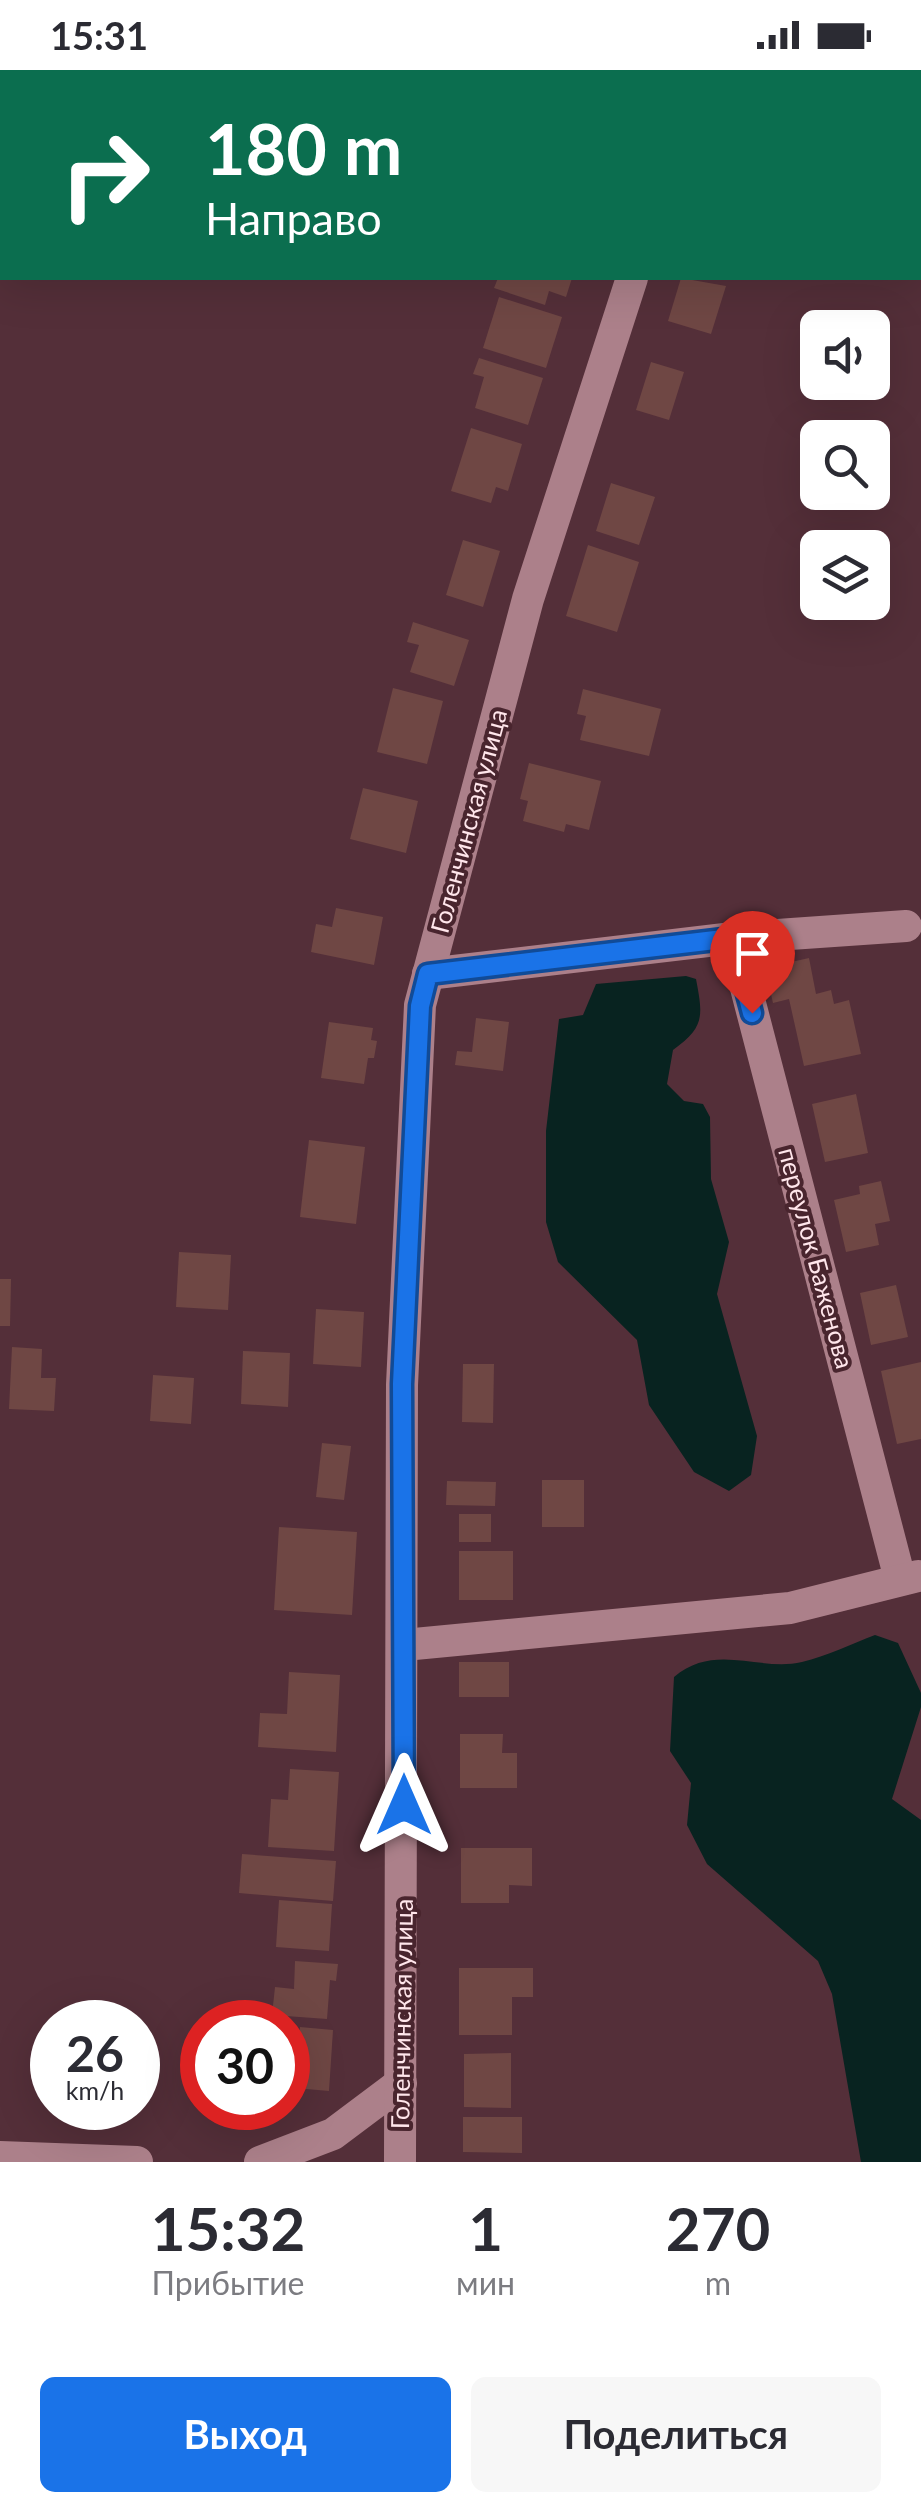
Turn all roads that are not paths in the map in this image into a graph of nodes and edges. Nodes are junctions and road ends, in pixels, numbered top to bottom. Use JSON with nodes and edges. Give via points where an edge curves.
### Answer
{"nodes":[{"id":1,"x":631,"y":280,"type":"edge"},
{"id":2,"x":906,"y":926,"type":"dead end"},
{"id":3,"x":732,"y":938,"type":"junction"},
{"id":4,"x":428,"y":974,"type":"junction"},
{"id":5,"x":910,"y":1577,"type":"edge"},
{"id":6,"x":404,"y":1646,"type":"junction"},
{"id":7,"x":401,"y":2082,"type":"junction"},
{"id":8,"x":0,"y":2157,"type":"edge"},
{"id":9,"x":137,"y":2162,"type":"edge"},
{"id":10,"x":260,"y":2162,"type":"edge"},
{"id":11,"x":400,"y":2162,"type":"edge"}],
"edges":[{"from":1,"to":4,"type":"street","name":"Голенчинская улица","via":[[528,599]]},
{"from":2,"to":3,"type":"street"},
{"from":3,"to":4,"type":"street"},
{"from":3,"to":5,"type":"street","name":"переулок Баженова"},
{"from":4,"to":6,"type":"street","name":"Голенчинская улица","via":[[420,1006],[402,1384]]},
{"from":5,"to":6,"type":"street","via":[[790,1608]]},
{"from":6,"to":7,"type":"street","name":"Голенчинская улица"},
{"from":7,"to":10,"type":"street","via":[[333,2134]]},
{"from":7,"to":11,"type":"street","name":"Голенчинская улица"},
{"from":8,"to":9,"type":"street"}]}
